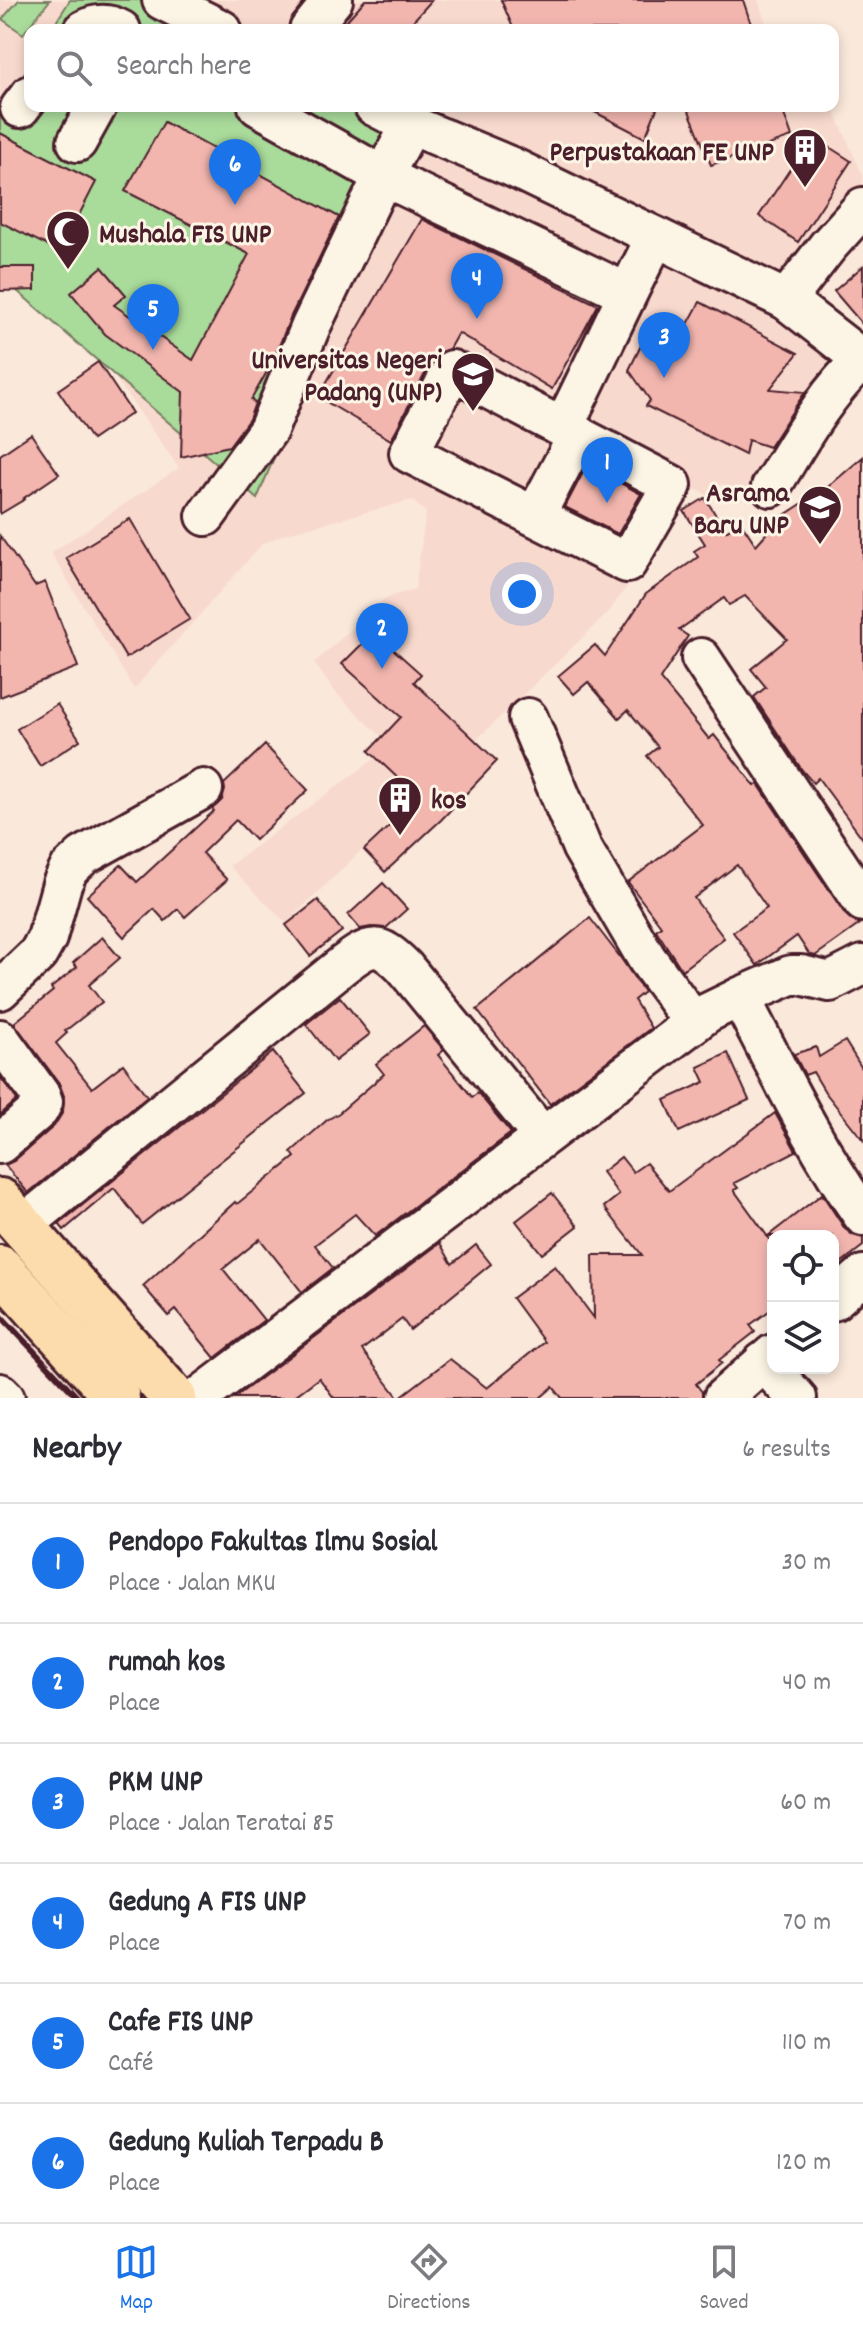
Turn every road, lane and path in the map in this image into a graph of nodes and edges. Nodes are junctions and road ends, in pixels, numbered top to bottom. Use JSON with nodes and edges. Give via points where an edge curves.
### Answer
{"nodes":[{"id":1,"x":162,"y":0,"type":"edge"},
{"id":2,"x":333,"y":0,"type":"edge"},
{"id":3,"x":210,"y":24,"type":"edge"},
{"id":4,"x":314,"y":24,"type":"edge"},
{"id":5,"x":94,"y":112,"type":"edge"},
{"id":6,"x":269,"y":112,"type":"edge"},
{"id":7,"x":386,"y":112,"type":"edge"},
{"id":8,"x":411,"y":125,"type":"junction"},
{"id":9,"x":77,"y":142,"type":"dead end"},
{"id":10,"x":383,"y":176,"type":"junction"},
{"id":11,"x":863,"y":207,"type":"edge"},
{"id":12,"x":656,"y":237,"type":"junction"},
{"id":13,"x":627,"y":293,"type":"junction"},
{"id":14,"x":786,"y":300,"type":"junction"},
{"id":15,"x":863,"y":359,"type":"edge"},
{"id":16,"x":570,"y":431,"type":"junction"},
{"id":17,"x":771,"y":487,"type":"dead end"},
{"id":18,"x":206,"y":516,"type":"dead end"},
{"id":19,"x":535,"y":516,"type":"junction"},
{"id":20,"x":701,"y":658,"type":"dead end"},
{"id":21,"x":528,"y":718,"type":"dead end"},
{"id":22,"x":203,"y":789,"type":"dead end"},
{"id":23,"x":863,"y":902,"type":"edge"},
{"id":24,"x":863,"y":965,"type":"edge"},
{"id":25,"x":0,"y":990,"type":"edge"},
{"id":26,"x":740,"y":997,"type":"junction"},
{"id":27,"x":694,"y":1023,"type":"junction"},
{"id":28,"x":0,"y":1039,"type":"edge"},
{"id":29,"x":542,"y":1136,"type":"junction"},
{"id":30,"x":0,"y":1144,"type":"edge"},
{"id":31,"x":11,"y":1214,"type":"edge"},
{"id":32,"x":863,"y":1216,"type":"edge"},
{"id":33,"x":0,"y":1268,"type":"edge"},
{"id":34,"x":863,"y":1275,"type":"edge"},
{"id":35,"x":839,"y":1296,"type":"edge"},
{"id":36,"x":767,"y":1359,"type":"edge"},
{"id":37,"x":780,"y":1374,"type":"edge"},
{"id":38,"x":0,"y":1393,"type":"edge"},
{"id":39,"x":5,"y":1398,"type":"edge"},
{"id":40,"x":117,"y":1398,"type":"edge"},
{"id":41,"x":174,"y":1398,"type":"edge"},
{"id":42,"x":198,"y":1398,"type":"edge"},
{"id":43,"x":723,"y":1398,"type":"edge"},
{"id":44,"x":797,"y":1398,"type":"edge"}],
"edges":[{"from":1,"to":3,"type":"street"},
{"from":2,"to":4,"type":"street"},
{"from":5,"to":9,"type":"street"},
{"from":6,"to":10,"type":"street"},
{"from":7,"to":8,"type":"street"},
{"from":8,"to":10,"type":"street"},
{"from":8,"to":12,"type":"street"},
{"from":10,"to":13,"type":"street"},
{"from":10,"to":18,"type":"street","via":[[268,430]]},
{"from":11,"to":14,"type":"street"},
{"from":12,"to":13,"type":"street"},
{"from":12,"to":14,"type":"street"},
{"from":13,"to":16,"type":"street"},
{"from":14,"to":15,"type":"street"},
{"from":15,"to":17,"type":"street","via":[[826,400]]},
{"from":16,"to":19,"type":"street"},
{"from":16,"to":19,"type":"street","via":[[672,485],[627,563]]},
{"from":16,"to":19,"type":"street","via":[[452,370],[409,453]]},
{"from":20,"to":23,"type":"street"},
{"from":21,"to":27,"type":"street","via":[[582,848],[647,959]]},
{"from":22,"to":25,"type":"street","via":[[69,869],[38,954]]},
{"from":24,"to":26,"type":"street","via":[[830,982],[791,975]]},
{"from":26,"to":27,"type":"street"},
{"from":26,"to":32,"type":"street","via":[[808,1129]]},
{"from":27,"to":29,"type":"street"},
{"from":28,"to":30,"type":"street","via":[[43,1102]]},
{"from":29,"to":31,"type":"street","via":[[404,967],[390,953],[373,947]]},
{"from":29,"to":42,"type":"street"},
{"from":31,"to":41,"type":"highway"},
{"from":33,"to":40,"type":"highway"},
{"from":34,"to":35,"type":"street"},
{"from":36,"to":43,"type":"street"},
{"from":37,"to":44,"type":"street"},
{"from":38,"to":39,"type":"street"}]}
